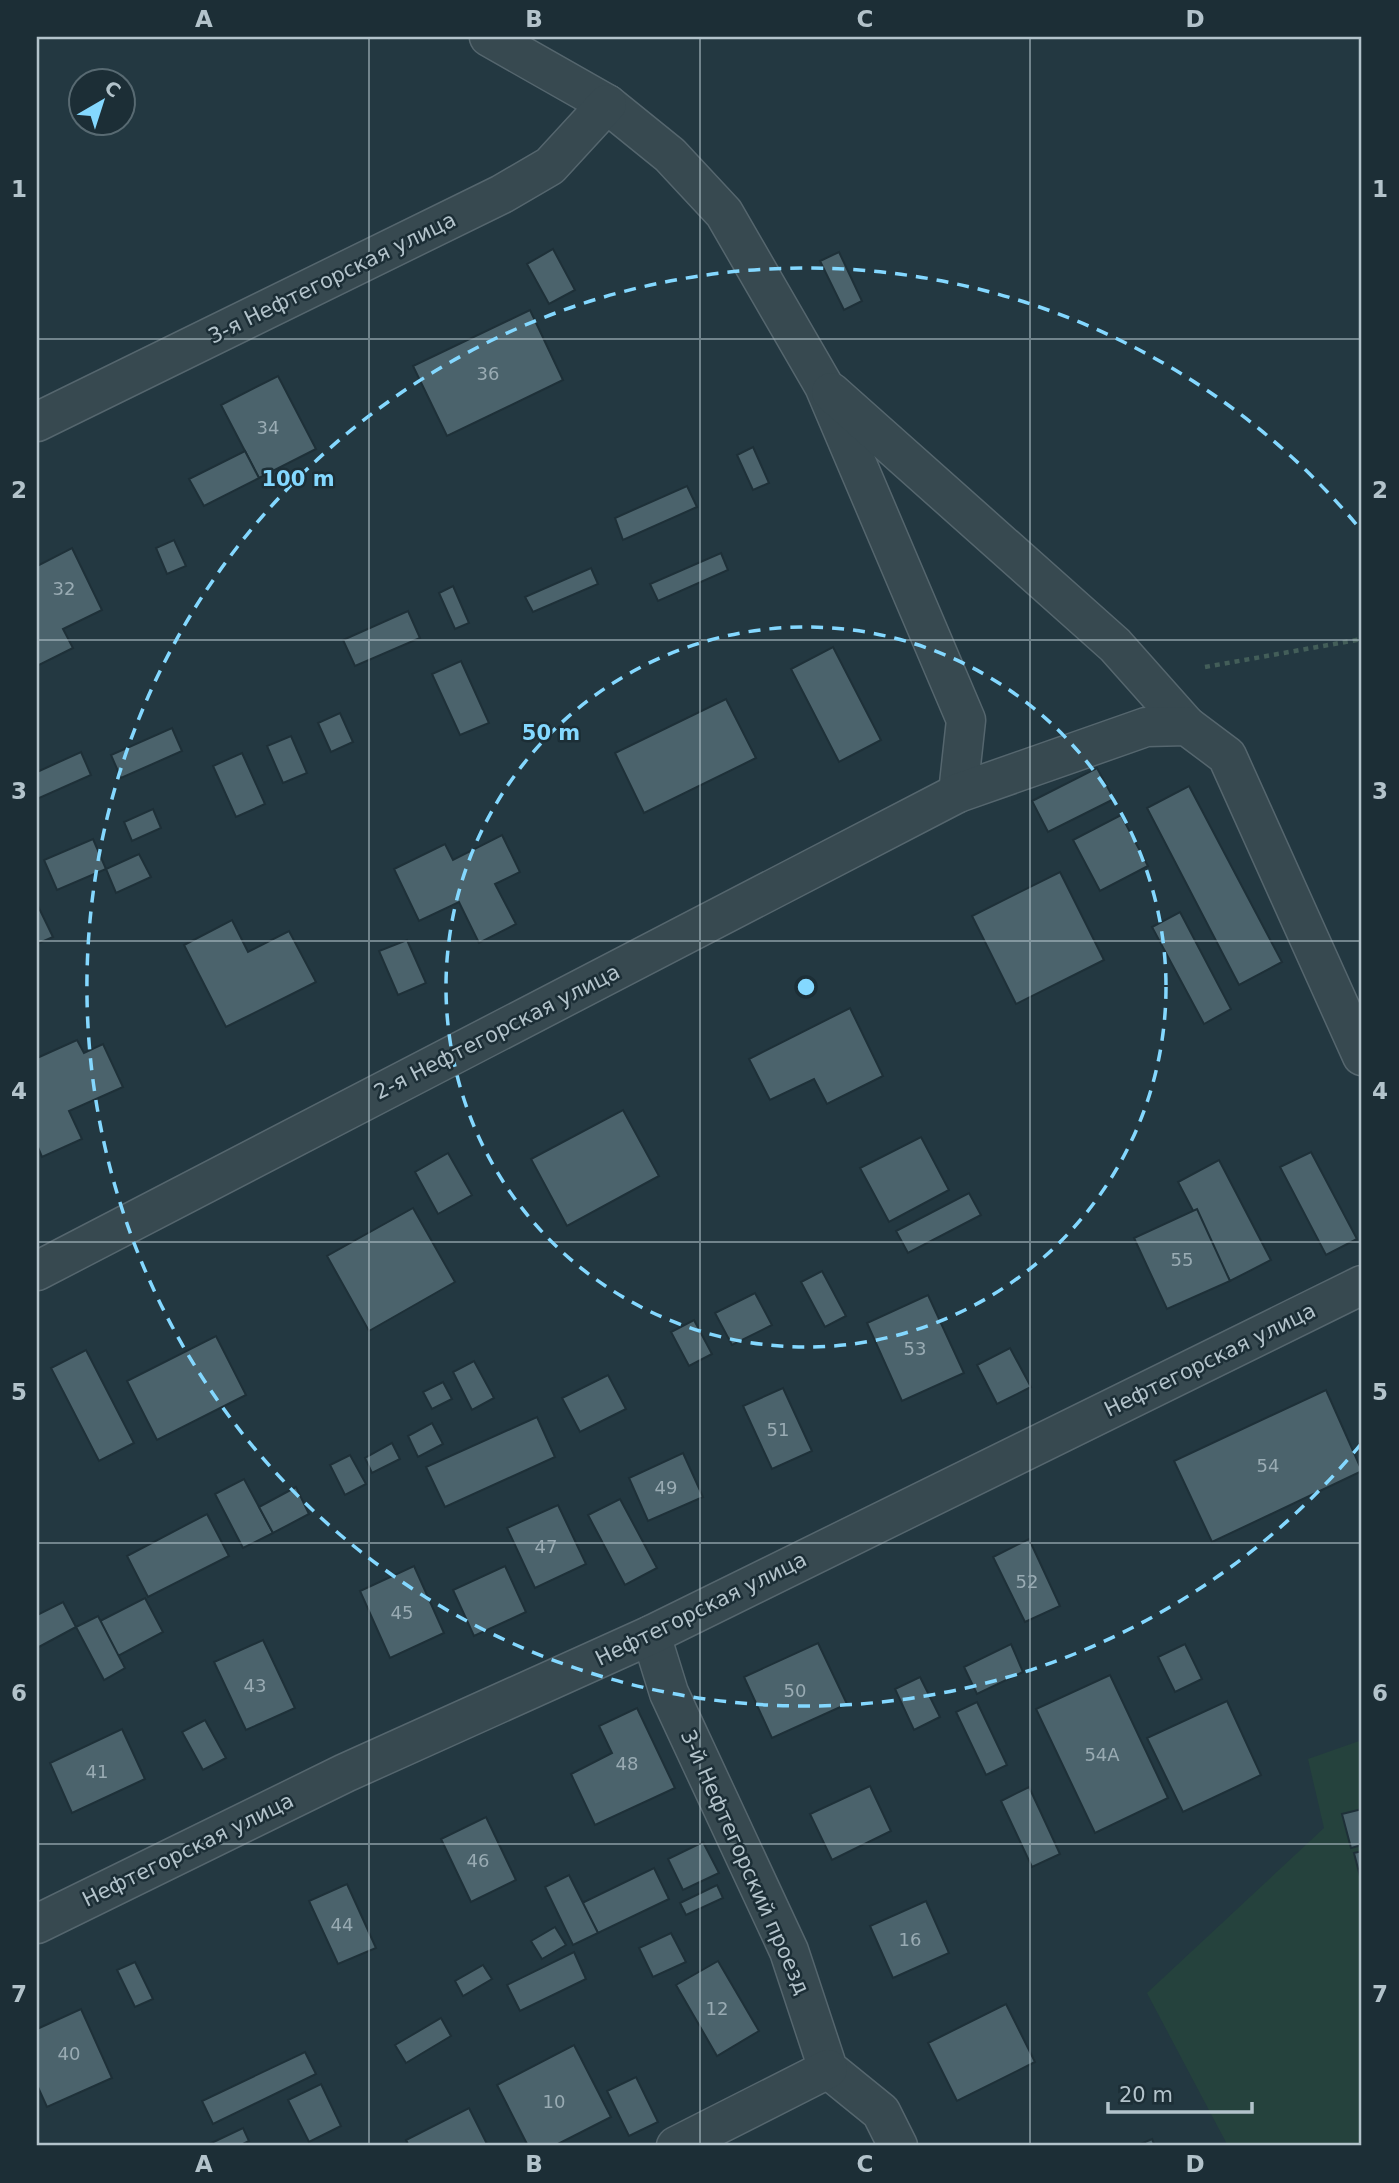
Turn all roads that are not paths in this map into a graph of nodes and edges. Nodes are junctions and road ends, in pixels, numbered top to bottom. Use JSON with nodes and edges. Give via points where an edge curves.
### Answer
{"nodes":[{"id":1,"x":489,"y":37,"type":"edge"},
{"id":2,"x":607,"y":104,"type":"junction"},
{"id":3,"x":824,"y":386,"type":"junction"},
{"id":4,"x":37,"y":422,"type":"edge"},
{"id":5,"x":1187,"y":726,"type":"junction"},
{"id":6,"x":958,"y":793,"type":"junction"},
{"id":7,"x":1362,"y":1056,"type":"edge"},
{"id":8,"x":37,"y":1271,"type":"edge"},
{"id":9,"x":1362,"y":1285,"type":"edge"},
{"id":10,"x":1362,"y":1294,"type":"edge"},
{"id":11,"x":651,"y":1635,"type":"junction"},
{"id":12,"x":37,"y":1924,"type":"edge"},
{"id":13,"x":828,"y":2069,"type":"junction"},
{"id":14,"x":676,"y":2146,"type":"edge"},
{"id":15,"x":898,"y":2146,"type":"edge"}],
"edges":[{"from":1,"to":2,"type":"street"},
{"from":2,"to":3,"type":"street","via":[[670,156],[724,213]]},
{"from":2,"to":4,"type":"street","name":"3-я Нефтегорская улица","via":[[550,166],[502,194]]},
{"from":3,"to":5,"type":"street","via":[[1115,645]]},
{"from":3,"to":6,"type":"street","via":[[966,720]]},
{"from":5,"to":6,"type":"street","name":"2-я Нефтегорская улица","via":[[1146,727]]},
{"from":5,"to":7,"type":"street","via":[[1227,756]]},
{"from":6,"to":8,"type":"street","name":"2-я Нефтегорская улица"},
{"from":9,"to":10,"type":"street"},
{"from":9,"to":11,"type":"street","name":"Нефтегорская улица"},
{"from":11,"to":12,"type":"street","name":"Нефтегорская улица","via":[[345,1773]]},
{"from":11,"to":13,"type":"street","name":"3-й Нефтегорский проезд","via":[[669,1693],[789,1951]]},
{"from":13,"to":14,"type":"street"},
{"from":13,"to":15,"type":"street","via":[[880,2112]]}]}
